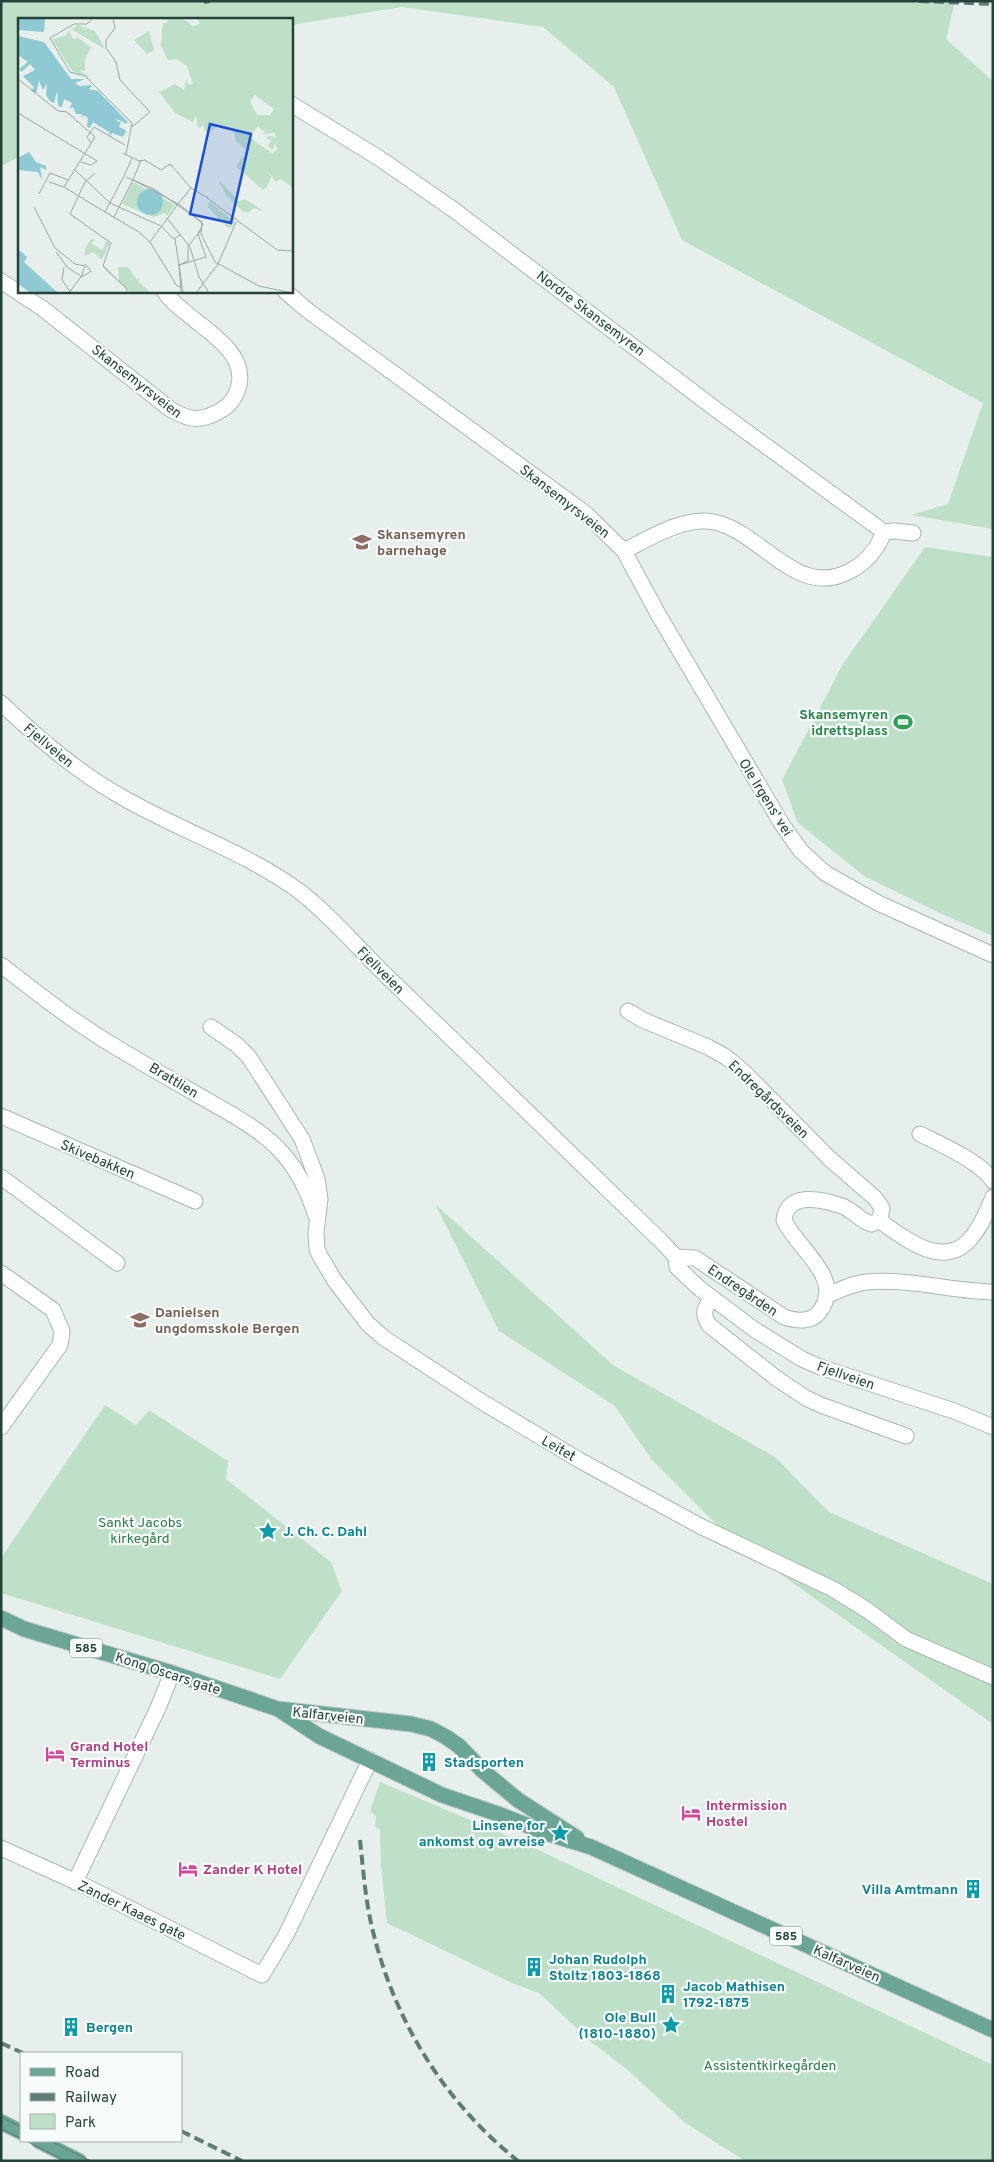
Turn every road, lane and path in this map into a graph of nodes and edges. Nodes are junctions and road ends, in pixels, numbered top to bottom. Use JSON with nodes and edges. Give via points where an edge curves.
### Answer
{"nodes":[{"id":1,"x":292,"y":105,"type":"edge"},
{"id":2,"x":1,"y":281,"type":"edge"},
{"id":3,"x":165,"y":292,"type":"edge"},
{"id":4,"x":286,"y":292,"type":"edge"},
{"id":5,"x":884,"y":532,"type":"junction"},
{"id":6,"x":913,"y":533,"type":"dead end"},
{"id":7,"x":624,"y":551,"type":"junction"},
{"id":8,"x":1,"y":703,"type":"edge"},
{"id":9,"x":993,"y":955,"type":"edge"},
{"id":10,"x":1,"y":965,"type":"edge"},
{"id":11,"x":628,"y":1012,"type":"dead end"},
{"id":12,"x":212,"y":1028,"type":"dead end"},
{"id":13,"x":1,"y":1116,"type":"edge"},
{"id":14,"x":920,"y":1134,"type":"dead end"},
{"id":15,"x":1,"y":1177,"type":"edge"},
{"id":16,"x":993,"y":1181,"type":"edge"},
{"id":17,"x":993,"y":1198,"type":"edge"},
{"id":18,"x":195,"y":1200,"type":"dead end"},
{"id":19,"x":317,"y":1220,"type":"junction"},
{"id":20,"x":880,"y":1220,"type":"junction"},
{"id":21,"x":676,"y":1257,"type":"junction"},
{"id":22,"x":116,"y":1263,"type":"dead end"},
{"id":23,"x":1,"y":1273,"type":"edge"},
{"id":24,"x":993,"y":1292,"type":"edge"},
{"id":25,"x":826,"y":1296,"type":"junction"},
{"id":26,"x":712,"y":1298,"type":"junction"},
{"id":27,"x":1,"y":1427,"type":"edge"},
{"id":28,"x":993,"y":1427,"type":"edge"},
{"id":29,"x":906,"y":1436,"type":"dead end"},
{"id":30,"x":1,"y":1618,"type":"edge"},
{"id":31,"x":172,"y":1673,"type":"junction"},
{"id":32,"x":993,"y":1677,"type":"edge"},
{"id":33,"x":278,"y":1709,"type":"junction"},
{"id":34,"x":370,"y":1760,"type":"junction"},
{"id":35,"x":591,"y":1847,"type":"junction"},
{"id":36,"x":1,"y":1848,"type":"edge"},
{"id":37,"x":75,"y":1882,"type":"junction"},
{"id":38,"x":993,"y":2030,"type":"edge"},
{"id":39,"x":1,"y":2122,"type":"edge"},
{"id":40,"x":20,"y":2132,"type":"edge"},
{"id":41,"x":41,"y":2142,"type":"edge"},
{"id":42,"x":79,"y":2161,"type":"edge"}],
"edges":[{"from":1,"to":5,"type":"street","name":"Nordre Skansemyren","via":[[379,158],[454,210],[714,408]]},
{"from":2,"to":3,"type":"street","name":"Skansemyrsveien","via":[[42,308],[170,409],[185,418],[207,417],[228,407],[237,393],[240,379],[234,354],[171,302]]},
{"from":4,"to":7,"type":"street","name":"Skansemyrsveien","via":[[585,513]]},
{"from":5,"to":6,"type":"street"},
{"from":5,"to":7,"type":"street","via":[[873,554],[840,577],[827,580],[797,572],[754,543],[714,522],[681,525]]},
{"from":7,"to":9,"type":"street","name":"Ole Irgens' vei","via":[[730,739],[801,850],[825,873],[850,888]]},
{"from":8,"to":21,"type":"street","name":"Fjellveien","via":[[64,758],[101,785],[257,865],[306,897]]},
{"from":10,"to":19,"type":"street","name":"Brattlien","via":[[103,1039],[257,1129],[285,1154],[297,1170]]},
{"from":11,"to":20,"type":"street","name":"Endregårdsveien","via":[[708,1047],[732,1062],[830,1159],[875,1198],[882,1208]]},
{"from":12,"to":19,"type":"street","via":[[249,1057],[302,1139],[318,1179]]},
{"from":13,"to":18,"type":"street","name":"Skivebakken"},
{"from":14,"to":16,"type":"street","via":[[957,1153],[987,1173]]},
{"from":15,"to":22,"type":"street"},
{"from":17,"to":20,"type":"street","via":[[970,1238],[961,1248],[951,1252],[932,1252],[917,1246]]},
{"from":19,"to":32,"type":"street","name":"Leitet","via":[[317,1248],[335,1281],[368,1324],[400,1350],[579,1460],[700,1526],[832,1589],[906,1639]]},
{"from":20,"to":25,"type":"street","via":[[866,1223],[843,1206],[818,1200],[800,1200],[789,1208],[784,1220],[788,1230],[810,1254],[827,1282]]},
{"from":21,"to":25,"type":"street","name":"Endregården","via":[[695,1258],[769,1309],[796,1321],[818,1314]]},
{"from":21,"to":26,"type":"street","name":"Fjellveien","via":[[677,1267]]},
{"from":23,"to":27,"type":"street","via":[[53,1310],[62,1331],[60,1345]]},
{"from":24,"to":25,"type":"street","via":[[921,1283],[865,1282]]},
{"from":26,"to":28,"type":"street","name":"Fjellveien","via":[[802,1359]]},
{"from":26,"to":29,"type":"street","via":[[704,1308],[704,1316],[710,1325],[776,1378],[821,1406]]},
{"from":30,"to":31,"type":"main road","name":"Kong Oscars gate","number":"585","via":[[24,1629]]},
{"from":31,"to":33,"type":"main road","name":"Kong Oscars gate","number":"585"},
{"from":31,"to":37,"type":"street"},
{"from":33,"to":34,"type":"main road","name":"Kalfarveien","number":"585","via":[[319,1736]]},
{"from":33,"to":35,"type":"main road","name":"Kalfarveien","number":"585","via":[[431,1729],[459,1746],[518,1800]]},
{"from":34,"to":35,"type":"main road","name":"Kalfarveien","number":"585","via":[[462,1803]]},
{"from":34,"to":37,"type":"street","name":"Zander Kaaes gate","via":[[286,1935],[262,1975]]},
{"from":35,"to":38,"type":"main road","name":"Kalfarveien","number":"585"},
{"from":36,"to":37,"type":"street","name":"Zander Kaaes gate"},
{"from":39,"to":40,"type":"main road"},
{"from":41,"to":42,"type":"main road"}]}
